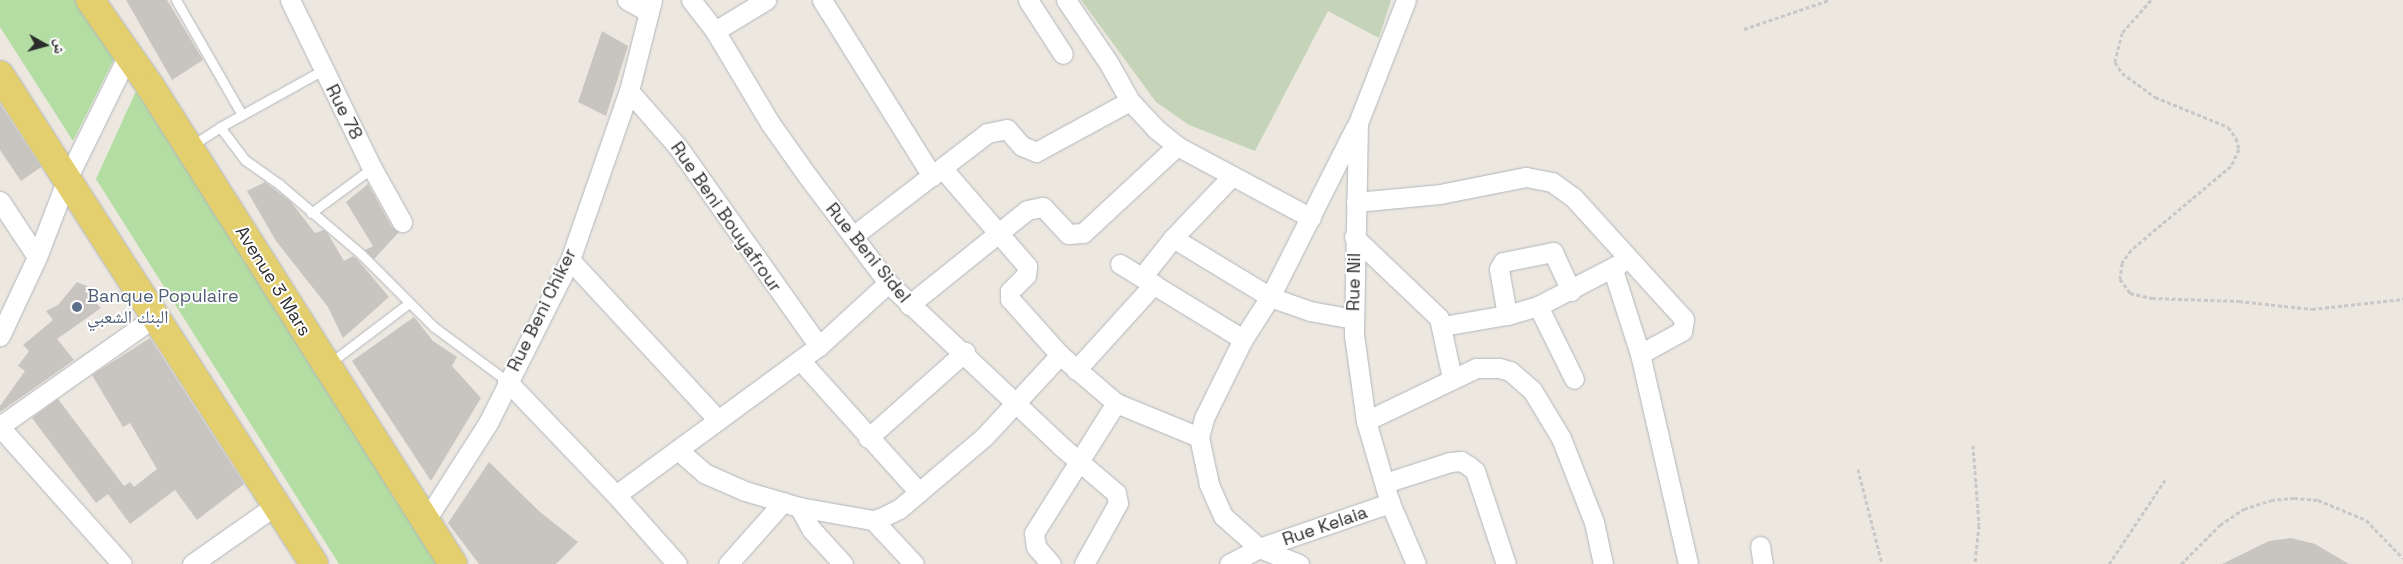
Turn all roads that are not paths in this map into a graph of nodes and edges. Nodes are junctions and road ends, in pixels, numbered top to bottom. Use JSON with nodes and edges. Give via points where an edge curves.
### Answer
{"nodes":[{"id":1,"x":90,"y":0,"type":"edge"},
{"id":2,"x":176,"y":0,"type":"edge"},
{"id":3,"x":290,"y":0,"type":"edge"},
{"id":4,"x":627,"y":0,"type":"edge"},
{"id":5,"x":691,"y":0,"type":"edge"},
{"id":6,"x":766,"y":0,"type":"edge"},
{"id":7,"x":822,"y":0,"type":"edge"},
{"id":8,"x":1028,"y":0,"type":"edge"},
{"id":9,"x":1066,"y":0,"type":"edge"},
{"id":10,"x":1406,"y":0,"type":"edge"},
{"id":11,"x":651,"y":6,"type":"edge"},
{"id":12,"x":715,"y":31,"type":"junction"},
{"id":13,"x":129,"y":53,"type":"junction"},
{"id":14,"x":1064,"y":54,"type":"dead end"},
{"id":15,"x":323,"y":70,"type":"junction"},
{"id":16,"x":0,"y":74,"type":"edge"},
{"id":17,"x":630,"y":91,"type":"junction"},
{"id":18,"x":1130,"y":101,"type":"junction"},
{"id":19,"x":242,"y":113,"type":"junction"},
{"id":20,"x":1358,"y":123,"type":"junction"},
{"id":21,"x":220,"y":127,"type":"junction"},
{"id":22,"x":189,"y":146,"type":"junction"},
{"id":23,"x":1177,"y":146,"type":"junction"},
{"id":24,"x":372,"y":168,"type":"junction"},
{"id":25,"x":937,"y":172,"type":"junction"},
{"id":26,"x":1232,"y":176,"type":"junction"},
{"id":27,"x":67,"y":179,"type":"junction"},
{"id":28,"x":0,"y":201,"type":"edge"},
{"id":29,"x":1356,"y":202,"type":"junction"},
{"id":30,"x":310,"y":213,"type":"junction"},
{"id":31,"x":1311,"y":218,"type":"junction"},
{"id":32,"x":402,"y":222,"type":"dead end"},
{"id":33,"x":996,"y":233,"type":"junction"},
{"id":34,"x":853,"y":236,"type":"junction"},
{"id":35,"x":1354,"y":237,"type":"junction"},
{"id":36,"x":1173,"y":238,"type":"junction"},
{"id":37,"x":37,"y":257,"type":"junction"},
{"id":38,"x":1630,"y":257,"type":"junction"},
{"id":39,"x":570,"y":260,"type":"junction"},
{"id":40,"x":1120,"y":264,"type":"dead end"},
{"id":41,"x":1613,"y":270,"type":"junction"},
{"id":42,"x":1148,"y":281,"type":"junction"},
{"id":43,"x":888,"y":283,"type":"junction"},
{"id":44,"x":1571,"y":291,"type":"junction"},
{"id":45,"x":1270,"y":297,"type":"junction"},
{"id":46,"x":410,"y":303,"type":"junction"},
{"id":47,"x":910,"y":305,"type":"junction"},
{"id":48,"x":1538,"y":306,"type":"junction"},
{"id":49,"x":1507,"y":315,"type":"junction"},
{"id":50,"x":156,"y":316,"type":"junction"},
{"id":51,"x":1354,"y":319,"type":"junction"},
{"id":52,"x":1443,"y":326,"type":"junction"},
{"id":53,"x":0,"y":336,"type":"edge"},
{"id":54,"x":1243,"y":338,"type":"junction"},
{"id":55,"x":819,"y":346,"type":"junction"},
{"id":56,"x":965,"y":352,"type":"junction"},
{"id":57,"x":1640,"y":354,"type":"junction"},
{"id":58,"x":1060,"y":355,"type":"junction"},
{"id":59,"x":800,"y":360,"type":"junction"},
{"id":60,"x":326,"y":366,"type":"junction"},
{"id":61,"x":1076,"y":370,"type":"junction"},
{"id":62,"x":1452,"y":378,"type":"junction"},
{"id":63,"x":1574,"y":379,"type":"dead end"},
{"id":64,"x":507,"y":381,"type":"junction"},
{"id":65,"x":1116,"y":403,"type":"junction"},
{"id":66,"x":1016,"y":405,"type":"junction"},
{"id":67,"x":718,"y":420,"type":"junction"},
{"id":68,"x":1366,"y":421,"type":"junction"},
{"id":69,"x":0,"y":426,"type":"edge"},
{"id":70,"x":1199,"y":437,"type":"junction"},
{"id":71,"x":868,"y":438,"type":"junction"},
{"id":72,"x":678,"y":450,"type":"junction"},
{"id":73,"x":1078,"y":461,"type":"junction"},
{"id":74,"x":1384,"y":483,"type":"junction"},
{"id":75,"x":919,"y":492,"type":"junction"},
{"id":76,"x":616,"y":495,"type":"junction"},
{"id":77,"x":791,"y":504,"type":"junction"},
{"id":78,"x":1390,"y":504,"type":"junction"},
{"id":79,"x":276,"y":505,"type":"junction"},
{"id":80,"x":426,"y":520,"type":"junction"},
{"id":81,"x":873,"y":520,"type":"junction"},
{"id":82,"x":1259,"y":548,"type":"junction"},
{"id":83,"x":122,"y":564,"type":"edge"},
{"id":84,"x":192,"y":564,"type":"edge"},
{"id":85,"x":314,"y":564,"type":"edge"},
{"id":86,"x":453,"y":564,"type":"edge"},
{"id":87,"x":677,"y":564,"type":"edge"},
{"id":88,"x":728,"y":564,"type":"edge"},
{"id":89,"x":843,"y":564,"type":"edge"},
{"id":90,"x":914,"y":564,"type":"edge"},
{"id":91,"x":1051,"y":564,"type":"edge"},
{"id":92,"x":1084,"y":564,"type":"edge"},
{"id":93,"x":1228,"y":564,"type":"edge"},
{"id":94,"x":1299,"y":564,"type":"edge"},
{"id":95,"x":1416,"y":564,"type":"edge"},
{"id":96,"x":1506,"y":564,"type":"edge"},
{"id":97,"x":1603,"y":564,"type":"edge"},
{"id":98,"x":1688,"y":564,"type":"edge"}],
"edges":[{"from":1,"to":13,"type":"main road","name":"Avenue 3 Mars"},
{"from":2,"to":19,"type":"lane"},
{"from":3,"to":15,"type":"street","name":"Rue 78"},
{"from":4,"to":11,"type":"street"},
{"from":5,"to":12,"type":"street","name":"Rue Beni Sidel"},
{"from":6,"to":12,"type":"street"},
{"from":7,"to":25,"type":"street"},
{"from":8,"to":14,"type":"street"},
{"from":9,"to":18,"type":"street"},
{"from":10,"to":20,"type":"street","name":"Rue Nil"},
{"from":11,"to":17,"type":"street","name":"Rue Beni Chiker"},
{"from":12,"to":34,"type":"street","name":"Rue Beni Sidel","via":[[770,123]]},
{"from":13,"to":22,"type":"main road","name":"Avenue 3 Mars"},
{"from":13,"to":27,"type":"street"},
{"from":15,"to":19,"type":"lane"},
{"from":15,"to":24,"type":"street","name":"Rue 78"},
{"from":16,"to":27,"type":"main road"},
{"from":17,"to":39,"type":"street","name":"Rue Beni Chiker"},
{"from":17,"to":55,"type":"street","name":"Rue Beni Bouyafrour","via":[[678,147]]},
{"from":18,"to":23,"type":"street"},
{"from":18,"to":25,"type":"street","via":[[1036,152],[1027,150],[1008,129],[993,130]]},
{"from":19,"to":21,"type":"lane"},
{"from":20,"to":29,"type":"street","name":"Rue Nil"},
{"from":20,"to":31,"type":"street"},
{"from":21,"to":22,"type":"lane"},
{"from":21,"to":30,"type":"lane","via":[[245,160]]},
{"from":22,"to":60,"type":"main road","name":"Avenue 3 Mars"},
{"from":23,"to":26,"type":"street"},
{"from":23,"to":33,"type":"street","via":[[1083,233],[1068,234],[1046,209],[1039,206],[1027,210]]},
{"from":24,"to":30,"type":"lane"},
{"from":24,"to":32,"type":"street","name":"Rue 78"},
{"from":25,"to":33,"type":"street"},
{"from":25,"to":34,"type":"street"},
{"from":26,"to":31,"type":"street"},
{"from":26,"to":36,"type":"street"},
{"from":27,"to":37,"type":"street"},
{"from":27,"to":50,"type":"main road"},
{"from":28,"to":37,"type":"street"},
{"from":29,"to":35,"type":"street","name":"Rue Nil"},
{"from":29,"to":38,"type":"street","via":[[1440,194],[1515,178],[1541,178],[1573,197]]},
{"from":30,"to":46,"type":"lane","via":[[361,254]]},
{"from":31,"to":45,"type":"street"},
{"from":33,"to":47,"type":"street"},
{"from":33,"to":58,"type":"street","via":[[1027,266],[1026,275],[1010,291],[1010,299]]},
{"from":34,"to":43,"type":"street","name":"Rue Beni Sidel"},
{"from":35,"to":51,"type":"street","name":"Rue Nil"},
{"from":35,"to":52,"type":"street","via":[[1430,307]]},
{"from":36,"to":42,"type":"street"},
{"from":36,"to":45,"type":"street"},
{"from":37,"to":53,"type":"street"},
{"from":38,"to":41,"type":"street"},
{"from":38,"to":57,"type":"street","via":[[1685,322],[1682,331]]},
{"from":39,"to":64,"type":"street","name":"Rue Beni Chiker"},
{"from":39,"to":67,"type":"street"},
{"from":40,"to":42,"type":"street"},
{"from":41,"to":44,"type":"street"},
{"from":41,"to":57,"type":"street"},
{"from":42,"to":54,"type":"street"},
{"from":42,"to":61,"type":"street"},
{"from":43,"to":47,"type":"street","name":"Rue Beni Sidel"},
{"from":43,"to":55,"type":"street"},
{"from":44,"to":48,"type":"street"},
{"from":44,"to":49,"type":"street","via":[[1553,252],[1503,262],[1499,269]]},
{"from":45,"to":51,"type":"street","via":[[1310,311]]},
{"from":45,"to":54,"type":"street"},
{"from":46,"to":60,"type":"lane"},
{"from":46,"to":64,"type":"lane","via":[[434,328]]},
{"from":47,"to":56,"type":"street","name":"Rue Beni Sidel"},
{"from":48,"to":49,"type":"street"},
{"from":48,"to":63,"type":"street"},
{"from":49,"to":52,"type":"street"},
{"from":50,"to":69,"type":"street"},
{"from":50,"to":79,"type":"main road"},
{"from":51,"to":68,"type":"street","name":"Rue Nil","via":[[1358,379]]},
{"from":52,"to":62,"type":"street"},
{"from":54,"to":70,"type":"street","via":[[1204,418]]},
{"from":55,"to":59,"type":"street"},
{"from":56,"to":66,"type":"street","name":"Rue Beni Sidel"},
{"from":56,"to":71,"type":"street"},
{"from":57,"to":98,"type":"street"},
{"from":58,"to":61,"type":"street"},
{"from":58,"to":66,"type":"street"},
{"from":59,"to":67,"type":"street"},
{"from":59,"to":71,"type":"street"},
{"from":60,"to":80,"type":"main road","name":"Avenue 3 Mars"},
{"from":61,"to":65,"type":"street"},
{"from":62,"to":68,"type":"street"},
{"from":62,"to":97,"type":"street","via":[[1476,368],[1499,368],[1521,378],[1532,390],[1551,418],[1568,455],[1594,522]]},
{"from":64,"to":76,"type":"street"},
{"from":64,"to":80,"type":"street","name":"Rue Beni Chiker","via":[[488,422]]},
{"from":65,"to":70,"type":"street"},
{"from":65,"to":73,"type":"street"},
{"from":66,"to":73,"type":"street","name":"Rue Beni Sidel"},
{"from":66,"to":75,"type":"street","via":[[984,438]]},
{"from":67,"to":72,"type":"street"},
{"from":68,"to":74,"type":"street","name":"Rue Nil"},
{"from":69,"to":83,"type":"street"},
{"from":70,"to":82,"type":"street","via":[[1209,484],[1220,510],[1231,526]]},
{"from":71,"to":75,"type":"street"},
{"from":72,"to":76,"type":"street"},
{"from":72,"to":77,"type":"street","via":[[718,481]]},
{"from":73,"to":91,"type":"street","via":[[1034,533],[1036,547]]},
{"from":73,"to":92,"type":"street","name":"Rue Beni Sidel","via":[[1112,488],[1118,503]]},
{"from":74,"to":78,"type":"street","name":"Rue Nil"},
{"from":74,"to":96,"type":"street","via":[[1450,462],[1461,461],[1469,466],[1475,471]]},
{"from":75,"to":81,"type":"street","via":[[890,514]]},
{"from":76,"to":87,"type":"street"},
{"from":77,"to":81,"type":"street"},
{"from":77,"to":88,"type":"street"},
{"from":77,"to":89,"type":"street"},
{"from":78,"to":82,"type":"street","name":"Rue Kelaia"},
{"from":78,"to":95,"type":"street","name":"Rue Nil"},
{"from":79,"to":84,"type":"street"},
{"from":79,"to":85,"type":"main road"},
{"from":80,"to":86,"type":"main road","name":"Avenue 3 Mars"},
{"from":81,"to":90,"type":"street"},
{"from":82,"to":93,"type":"street","name":"Rue Kelaia"},
{"from":82,"to":94,"type":"street"}]}
